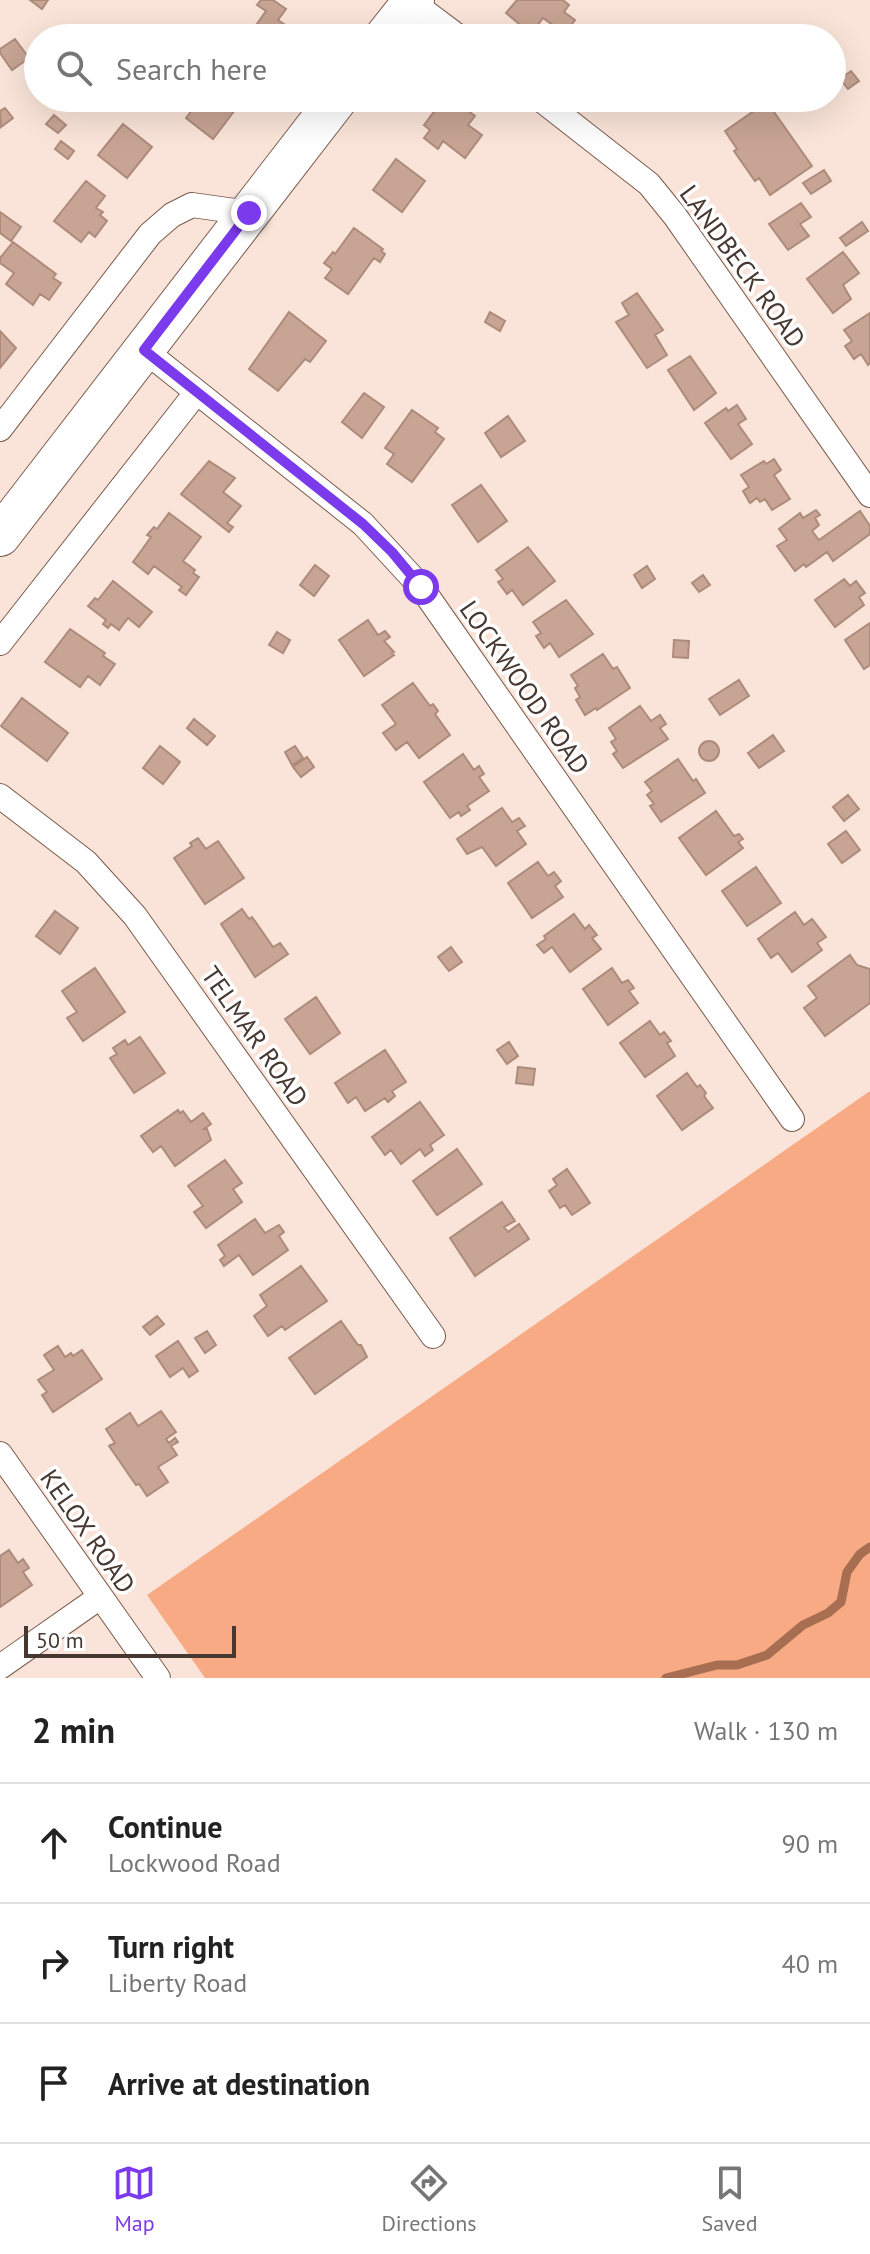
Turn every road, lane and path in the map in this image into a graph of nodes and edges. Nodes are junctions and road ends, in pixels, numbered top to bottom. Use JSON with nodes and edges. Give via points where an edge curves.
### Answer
{"nodes":[{"id":1,"x":413,"y":1,"type":"edge"},
{"id":2,"x":395,"y":24,"type":"edge"},
{"id":3,"x":442,"y":24,"type":"edge"},
{"id":4,"x":327,"y":112,"type":"edge"},
{"id":5,"x":557,"y":112,"type":"edge"},
{"id":6,"x":249,"y":213,"type":"junction"},
{"id":7,"x":144,"y":350,"type":"junction"},
{"id":8,"x":196,"y":393,"type":"junction"},
{"id":9,"x":0,"y":429,"type":"edge"},
{"id":10,"x":870,"y":495,"type":"edge"},
{"id":11,"x":0,"y":536,"type":"edge"},
{"id":12,"x":0,"y":643,"type":"edge"},
{"id":13,"x":0,"y":796,"type":"edge"},
{"id":14,"x":792,"y":1119,"type":"dead end"},
{"id":15,"x":433,"y":1336,"type":"dead end"},
{"id":16,"x":0,"y":1454,"type":"edge"},
{"id":17,"x":100,"y":1597,"type":"junction"},
{"id":18,"x":0,"y":1667,"type":"edge"},
{"id":19,"x":158,"y":1678,"type":"edge"}],
"edges":[{"from":1,"to":2,"type":"main road"},
{"from":1,"to":3,"type":"street"},
{"from":4,"to":6,"type":"main road"},
{"from":5,"to":10,"type":"street","name":"LANDBECK ROAD","via":[[649,184]]},
{"from":6,"to":7,"type":"main road"},
{"from":6,"to":9,"type":"street","via":[[192,205],[150,234]]},
{"from":7,"to":8,"type":"street","name":"LOCKWOOD ROAD"},
{"from":7,"to":11,"type":"main road"},
{"from":8,"to":12,"type":"street"},
{"from":8,"to":14,"type":"street","name":"LOCKWOOD ROAD","via":[[363,524],[421,587]]},
{"from":13,"to":15,"type":"street","name":"TELMAR ROAD","via":[[86,862],[135,916]]},
{"from":16,"to":17,"type":"street","name":"KELOX ROAD"},
{"from":17,"to":18,"type":"street"},
{"from":17,"to":19,"type":"street","name":"KELOX ROAD"}]}
